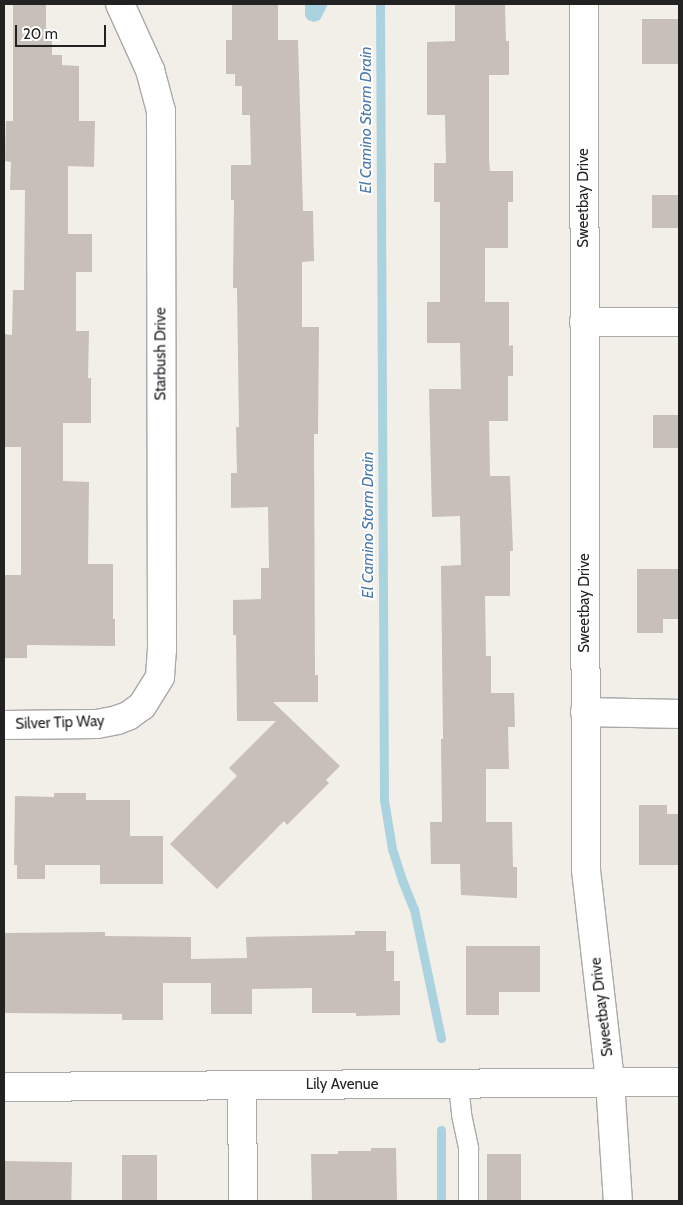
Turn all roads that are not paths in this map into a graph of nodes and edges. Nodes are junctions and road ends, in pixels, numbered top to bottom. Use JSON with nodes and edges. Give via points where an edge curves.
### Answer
{"nodes":[{"id":1,"x":120,"y":4,"type":"edge"},
{"id":2,"x":584,"y":4,"type":"edge"},
{"id":3,"x":584,"y":322,"type":"junction"},
{"id":4,"x":679,"y":322,"type":"edge"},
{"id":5,"x":142,"y":706,"type":"joint"},
{"id":6,"x":585,"y":712,"type":"junction"},
{"id":7,"x":679,"y":714,"type":"edge"},
{"id":8,"x":4,"y":724,"type":"edge"},
{"id":9,"x":610,"y":1082,"type":"junction"},
{"id":10,"x":679,"y":1082,"type":"edge"},
{"id":11,"x":458,"y":1084,"type":"junction"},
{"id":12,"x":242,"y":1085,"type":"junction"},
{"id":13,"x":4,"y":1088,"type":"edge"},
{"id":14,"x":243,"y":1201,"type":"edge"},
{"id":15,"x":468,"y":1201,"type":"edge"},
{"id":16,"x":618,"y":1201,"type":"edge"}],
"edges":[{"from":1,"to":5,"type":"street","name":"Starbush Drive","via":[[150,70],[161,111],[162,650],[160,677]]},
{"from":2,"to":3,"type":"street","name":"Sweetbay Drive"},
{"from":3,"to":4,"type":"street"},
{"from":3,"to":6,"type":"street","name":"Sweetbay Drive"},
{"from":5,"to":8,"type":"street","name":"Silver Tip Way","via":[[128,716],[97,724]]},
{"from":6,"to":7,"type":"street"},
{"from":6,"to":9,"type":"street","name":"Sweetbay Drive","via":[[586,870]]},
{"from":9,"to":10,"type":"street","name":"Lily Avenue"},
{"from":9,"to":11,"type":"street","name":"Lily Avenue"},
{"from":9,"to":16,"type":"street","name":"Sweetbay Drive"},
{"from":11,"to":12,"type":"street","name":"Lily Avenue"},
{"from":11,"to":15,"type":"lane","via":[[468,1148]]},
{"from":12,"to":13,"type":"street","name":"Lily Avenue"},
{"from":12,"to":14,"type":"street"}]}
